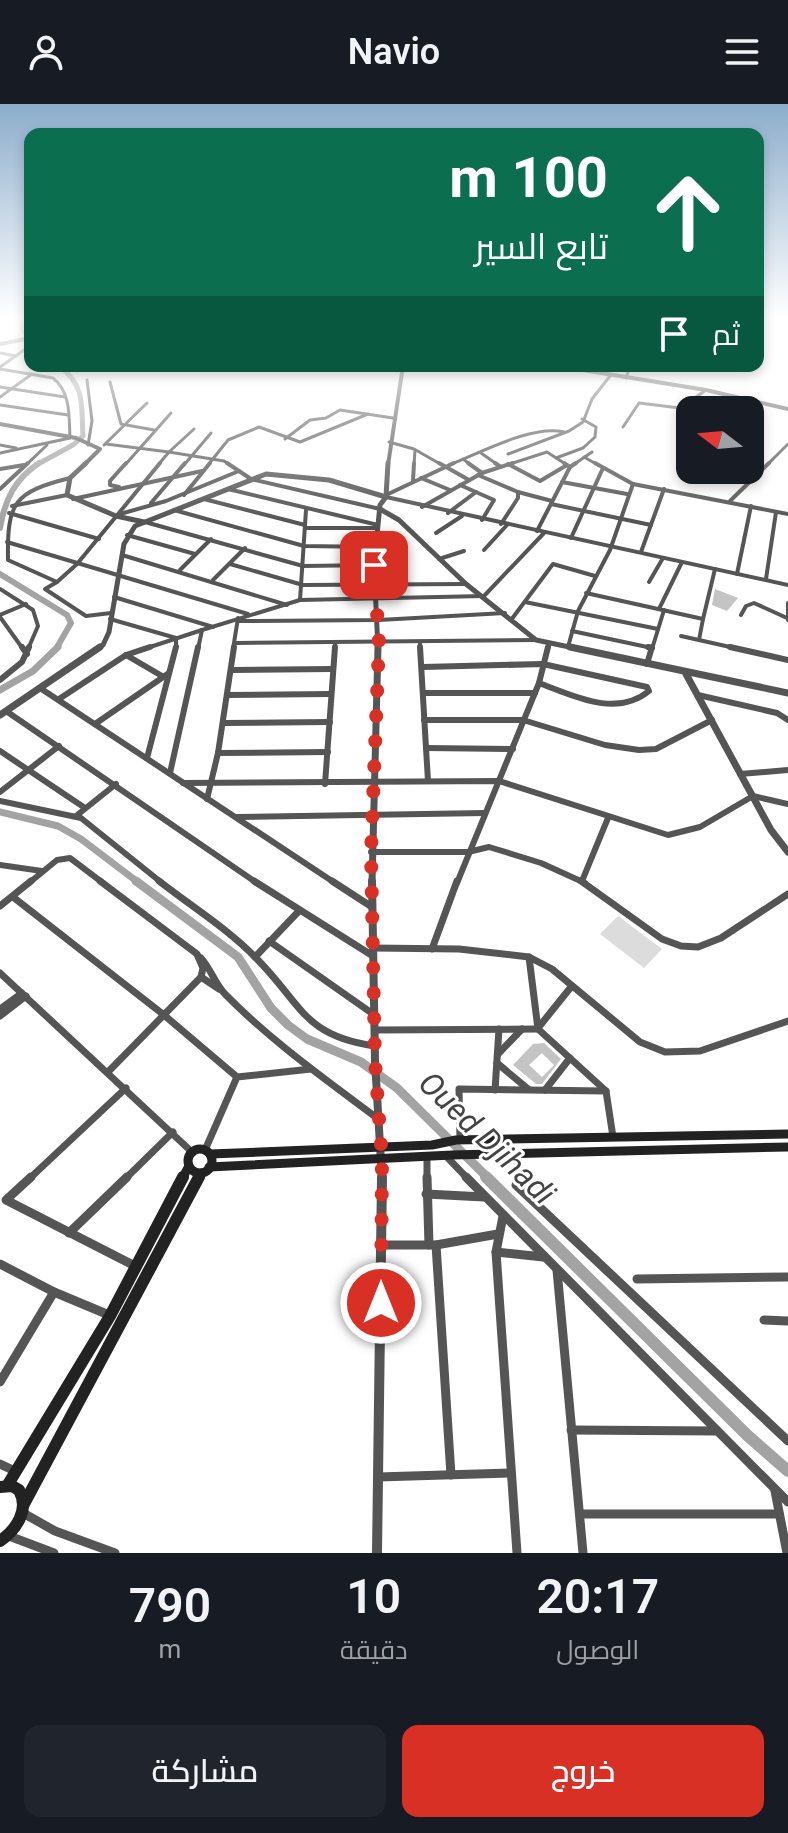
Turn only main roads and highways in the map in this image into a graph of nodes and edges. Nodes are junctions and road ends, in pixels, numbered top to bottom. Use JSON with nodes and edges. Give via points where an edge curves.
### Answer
{"nodes":[{"id":1,"x":788,"y":1134,"type":"edge"},
{"id":2,"x":788,"y":1147,"type":"edge"},
{"id":3,"x":208,"y":1152,"type":"junction"},
{"id":4,"x":381,"y":1154,"type":"junction"},
{"id":5,"x":189,"y":1166,"type":"junction"},
{"id":6,"x":205,"y":1170,"type":"junction"},
{"id":7,"x":4,"y":1486,"type":"edge"},
{"id":8,"x":24,"y":1508,"type":"junction"},
{"id":9,"x":3,"y":1540,"type":"edge"}],
"edges":[{"from":1,"to":4,"type":"main road","via":[[458,1140]]},
{"from":2,"to":4,"type":"main road"},
{"from":3,"to":4,"type":"main road"},
{"from":3,"to":5,"type":"main road","via":[[193,1153]]},
{"from":3,"to":6,"type":"main road"},
{"from":4,"to":6,"type":"main road"},
{"from":5,"to":6,"type":"main road","via":[[195,1173]]},
{"from":5,"to":7,"type":"main road","via":[[110,1316]]},
{"from":6,"to":8,"type":"main road"},
{"from":7,"to":8,"type":"main road","via":[[19,1491]]},
{"from":8,"to":9,"type":"main road"}]}
